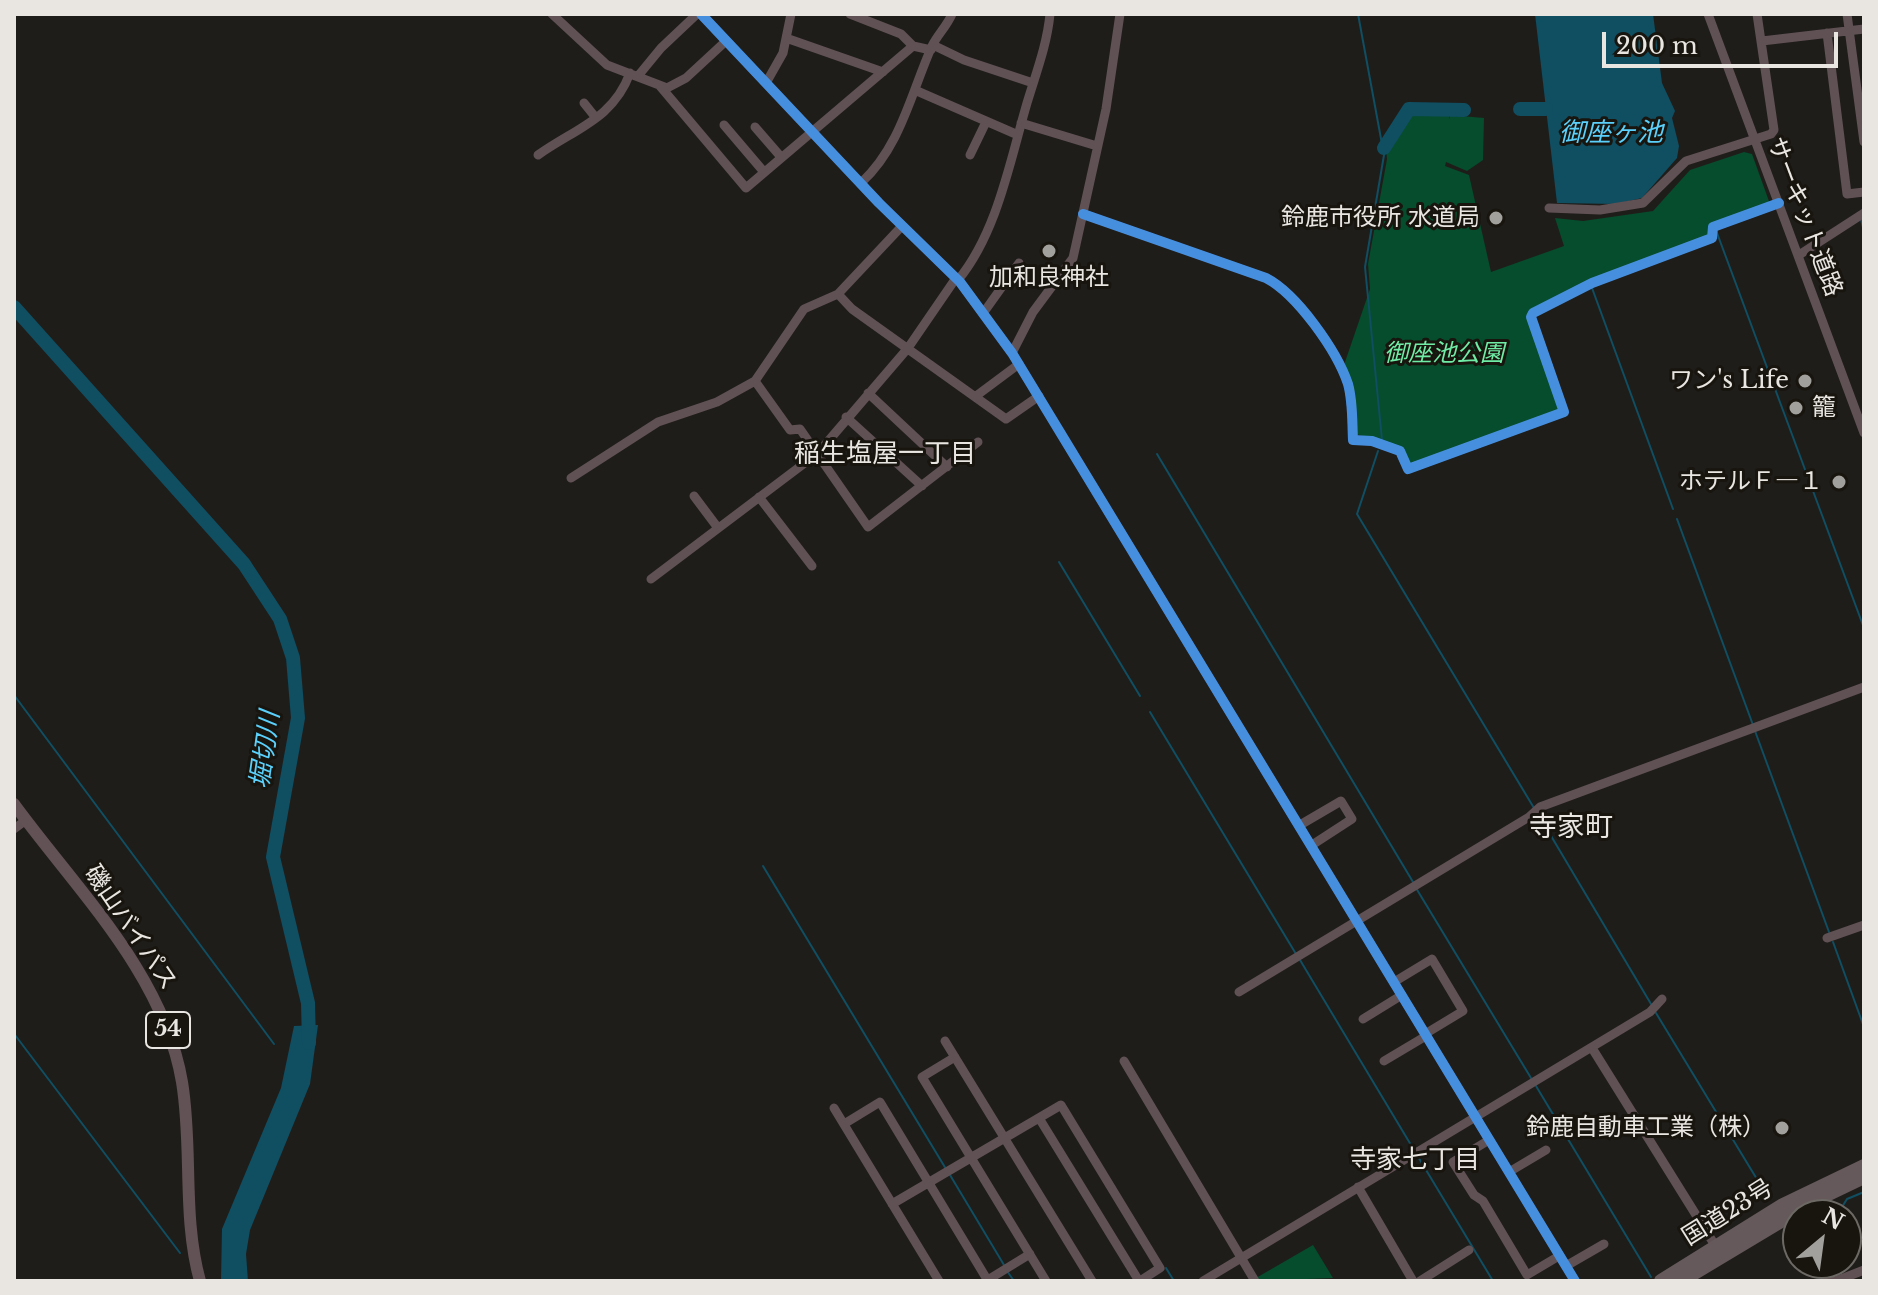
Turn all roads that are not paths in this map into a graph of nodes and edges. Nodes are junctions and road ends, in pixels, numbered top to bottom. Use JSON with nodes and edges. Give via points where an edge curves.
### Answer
{"nodes":[{"id":1,"x":699,"y":14,"type":"edge"},
{"id":2,"x":791,"y":14,"type":"edge"},
{"id":3,"x":850,"y":14,"type":"edge"},
{"id":4,"x":952,"y":14,"type":"edge"},
{"id":5,"x":1050,"y":14,"type":"edge"},
{"id":6,"x":1120,"y":14,"type":"edge"},
{"id":7,"x":1708,"y":14,"type":"edge"},
{"id":8,"x":1757,"y":14,"type":"edge"},
{"id":9,"x":1847,"y":14,"type":"edge"},
{"id":10,"x":555,"y":15,"type":"edge"},
{"id":11,"x":1864,"y":29,"type":"edge"},
{"id":12,"x":1851,"y":31,"type":"junction"},
{"id":13,"x":1827,"y":33,"type":"junction"},
{"id":14,"x":786,"y":38,"type":"junction"},
{"id":15,"x":726,"y":41,"type":"junction"},
{"id":16,"x":1762,"y":41,"type":"junction"},
{"id":17,"x":913,"y":46,"type":"junction"},
{"id":18,"x":932,"y":47,"type":"junction"},
{"id":19,"x":883,"y":72,"type":"junction"},
{"id":20,"x":634,"y":75,"type":"junction"},
{"id":21,"x":766,"y":83,"type":"junction"},
{"id":22,"x":1033,"y":83,"type":"junction"},
{"id":23,"x":660,"y":86,"type":"junction"},
{"id":24,"x":917,"y":91,"type":"junction"},
{"id":25,"x":584,"y":103,"type":"dead end"},
{"id":26,"x":596,"y":118,"type":"junction"},
{"id":27,"x":986,"y":122,"type":"junction"},
{"id":28,"x":1021,"y":123,"type":"junction"},
{"id":29,"x":724,"y":125,"type":"dead end"},
{"id":30,"x":755,"y":127,"type":"dead end"},
{"id":31,"x":813,"y":132,"type":"junction"},
{"id":32,"x":1018,"y":135,"type":"junction"},
{"id":33,"x":1753,"y":140,"type":"junction"},
{"id":34,"x":1864,"y":142,"type":"edge"},
{"id":35,"x":1097,"y":146,"type":"junction"},
{"id":36,"x":538,"y":155,"type":"dead end"},
{"id":37,"x":970,"y":155,"type":"dead end"},
{"id":38,"x":781,"y":157,"type":"junction"},
{"id":39,"x":764,"y":172,"type":"junction"},
{"id":40,"x":861,"y":183,"type":"junction"},
{"id":41,"x":1864,"y":192,"type":"edge"},
{"id":42,"x":1779,"y":203,"type":"junction"},
{"id":43,"x":1549,"y":208,"type":"dead end"},
{"id":44,"x":1864,"y":213,"type":"edge"},
{"id":45,"x":1083,"y":214,"type":"junction"},
{"id":46,"x":902,"y":226,"type":"junction"},
{"id":47,"x":1799,"y":255,"type":"junction"},
{"id":48,"x":1019,"y":263,"type":"dead end"},
{"id":49,"x":957,"y":279,"type":"junction"},
{"id":50,"x":838,"y":294,"type":"junction"},
{"id":51,"x":984,"y":312,"type":"junction"},
{"id":52,"x":908,"y":348,"type":"junction"},
{"id":53,"x":1012,"y":353,"type":"junction"},
{"id":54,"x":1019,"y":364,"type":"junction"},
{"id":55,"x":755,"y":381,"type":"junction"},
{"id":56,"x":868,"y":393,"type":"junction"},
{"id":57,"x":976,"y":396,"type":"junction"},
{"id":58,"x":1039,"y":396,"type":"junction"},
{"id":59,"x":846,"y":417,"type":"junction"},
{"id":60,"x":1864,"y":433,"type":"edge"},
{"id":61,"x":978,"y":442,"type":"dead end"},
{"id":62,"x":818,"y":453,"type":"junction"},
{"id":63,"x":947,"y":467,"type":"junction"},
{"id":64,"x":571,"y":478,"type":"dead end"},
{"id":65,"x":922,"y":486,"type":"junction"},
{"id":66,"x":694,"y":496,"type":"dead end"},
{"id":67,"x":759,"y":497,"type":"junction"},
{"id":68,"x":718,"y":528,"type":"junction"},
{"id":69,"x":812,"y":566,"type":"dead end"},
{"id":70,"x":651,"y":579,"type":"dead end"},
{"id":71,"x":1864,"y":687,"type":"edge"},
{"id":72,"x":14,"y":804,"type":"edge"},
{"id":73,"x":26,"y":820,"type":"junction"},
{"id":74,"x":1300,"y":825,"type":"junction"},
{"id":75,"x":14,"y":829,"type":"edge"},
{"id":76,"x":1312,"y":845,"type":"junction"},
{"id":77,"x":1357,"y":921,"type":"junction"},
{"id":78,"x":1864,"y":925,"type":"edge"},
{"id":79,"x":1830,"y":937,"type":"dead end"},
{"id":80,"x":1394,"y":982,"type":"junction"},
{"id":81,"x":1239,"y":992,"type":"dead end"},
{"id":82,"x":1402,"y":995,"type":"junction"},
{"id":83,"x":1656,"y":1006,"type":"dead end"},
{"id":84,"x":1363,"y":1019,"type":"dead end"},
{"id":85,"x":1426,"y":1035,"type":"junction"},
{"id":86,"x":945,"y":1041,"type":"dead end"},
{"id":87,"x":1592,"y":1048,"type":"junction"},
{"id":88,"x":955,"y":1057,"type":"junction"},
{"id":89,"x":1124,"y":1061,"type":"dead end"},
{"id":90,"x":1384,"y":1061,"type":"dead end"},
{"id":91,"x":834,"y":1108,"type":"dead end"},
{"id":92,"x":1474,"y":1116,"type":"junction"},
{"id":93,"x":1039,"y":1118,"type":"junction"},
{"id":94,"x":844,"y":1124,"type":"junction"},
{"id":95,"x":1005,"y":1138,"type":"junction"},
{"id":96,"x":1489,"y":1140,"type":"junction"},
{"id":97,"x":1546,"y":1150,"type":"dead end"},
{"id":98,"x":972,"y":1158,"type":"junction"},
{"id":99,"x":1864,"y":1166,"type":"edge"},
{"id":100,"x":1509,"y":1172,"type":"junction"},
{"id":101,"x":1864,"y":1177,"type":"edge"},
{"id":102,"x":929,"y":1183,"type":"junction"},
{"id":103,"x":1358,"y":1187,"type":"junction"},
{"id":104,"x":1806,"y":1199,"type":"edge"},
{"id":105,"x":1812,"y":1199,"type":"edge"},
{"id":106,"x":892,"y":1204,"type":"junction"},
{"id":107,"x":1782,"y":1212,"type":"edge"},
{"id":108,"x":1782,"y":1213,"type":"edge"},
{"id":109,"x":1604,"y":1244,"type":"dead end"},
{"id":110,"x":1716,"y":1247,"type":"junction"},
{"id":111,"x":1469,"y":1250,"type":"dead end"},
{"id":112,"x":1030,"y":1254,"type":"junction"},
{"id":113,"x":1559,"y":1256,"type":"junction"},
{"id":114,"x":1241,"y":1258,"type":"junction"},
{"id":115,"x":1566,"y":1266,"type":"junction"},
{"id":116,"x":1864,"y":1270,"type":"edge"},
{"id":117,"x":1528,"y":1278,"type":"edge"},
{"id":118,"x":200,"y":1281,"type":"edge"},
{"id":119,"x":939,"y":1281,"type":"edge"},
{"id":120,"x":987,"y":1281,"type":"edge"},
{"id":121,"x":1046,"y":1281,"type":"edge"},
{"id":122,"x":1092,"y":1281,"type":"edge"},
{"id":123,"x":1140,"y":1281,"type":"edge"},
{"id":124,"x":1203,"y":1281,"type":"edge"},
{"id":125,"x":1255,"y":1281,"type":"edge"},
{"id":126,"x":1413,"y":1281,"type":"edge"},
{"id":127,"x":1420,"y":1281,"type":"edge"},
{"id":128,"x":1575,"y":1281,"type":"edge"},
{"id":129,"x":1661,"y":1281,"type":"edge"},
{"id":130,"x":1681,"y":1281,"type":"edge"},
{"id":131,"x":1834,"y":1281,"type":"edge"}],
"edges":[{"from":1,"to":15,"type":"street"},
{"from":1,"to":20,"type":"street"},
{"from":2,"to":14,"type":"street"},
{"from":3,"to":17,"type":"street","via":[[901,34]]},
{"from":4,"to":18,"type":"street"},
{"from":5,"to":22,"type":"street"},
{"from":6,"to":35,"type":"street"},
{"from":7,"to":33,"type":"street","name":"サーキット道路"},
{"from":8,"to":16,"type":"street"},
{"from":9,"to":12,"type":"street"},
{"from":10,"to":20,"type":"street","via":[[597,58]]},
{"from":11,"to":12,"type":"street"},
{"from":12,"to":13,"type":"street"},
{"from":12,"to":34,"type":"street"},
{"from":13,"to":16,"type":"street"},
{"from":13,"to":41,"type":"street","via":[[1847,194]]},
{"from":14,"to":19,"type":"street"},
{"from":14,"to":21,"type":"street"},
{"from":15,"to":21,"type":"street"},
{"from":15,"to":23,"type":"street","via":[[686,78]]},
{"from":16,"to":33,"type":"street","via":[[1774,130]]},
{"from":17,"to":18,"type":"street"},
{"from":17,"to":19,"type":"street"},
{"from":18,"to":22,"type":"street"},
{"from":18,"to":24,"type":"street"},
{"from":19,"to":31,"type":"street"},
{"from":20,"to":23,"type":"street"},
{"from":20,"to":26,"type":"street","via":[[621,96]]},
{"from":21,"to":31,"type":"street"},
{"from":22,"to":28,"type":"street"},
{"from":23,"to":39,"type":"street","via":[[746,188]]},
{"from":24,"to":27,"type":"street"},
{"from":24,"to":40,"type":"street","via":[[884,157]]},
{"from":25,"to":26,"type":"street"},
{"from":26,"to":36,"type":"street"},
{"from":27,"to":32,"type":"street"},
{"from":27,"to":37,"type":"street"},
{"from":28,"to":32,"type":"street"},
{"from":28,"to":35,"type":"street"},
{"from":29,"to":39,"type":"street"},
{"from":30,"to":38,"type":"street"},
{"from":31,"to":38,"type":"street"},
{"from":31,"to":40,"type":"street"},
{"from":32,"to":49,"type":"street","via":[[989,225]]},
{"from":33,"to":42,"type":"street","name":"サーキット道路"},
{"from":33,"to":43,"type":"street","via":[[1686,161],[1643,203],[1600,210]]},
{"from":35,"to":45,"type":"street"},
{"from":38,"to":39,"type":"street"},
{"from":40,"to":46,"type":"street"},
{"from":42,"to":45,"type":"street","via":[[1713,227],[1712,238],[1592,283],[1533,313],[1564,412],[1408,469],[1400,451],[1353,440],[1345,377],[1288,291],[1266,278]]},
{"from":42,"to":47,"type":"street","name":"サーキット道路"},
{"from":44,"to":47,"type":"street"},
{"from":45,"to":53,"type":"street","via":[[1073,258],[1033,312]]},
{"from":46,"to":49,"type":"street"},
{"from":46,"to":50,"type":"street"},
{"from":47,"to":60,"type":"street","name":"サーキット道路"},
{"from":48,"to":51,"type":"street"},
{"from":49,"to":51,"type":"street"},
{"from":49,"to":52,"type":"street"},
{"from":50,"to":52,"type":"street"},
{"from":50,"to":55,"type":"street","via":[[804,309]]},
{"from":51,"to":53,"type":"street"},
{"from":52,"to":56,"type":"street"},
{"from":52,"to":57,"type":"street"},
{"from":53,"to":54,"type":"street"},
{"from":54,"to":57,"type":"street"},
{"from":54,"to":58,"type":"street"},
{"from":55,"to":62,"type":"street","via":[[790,430],[800,429]]},
{"from":55,"to":64,"type":"street","via":[[717,402],[658,422]]},
{"from":56,"to":59,"type":"street"},
{"from":56,"to":63,"type":"street"},
{"from":57,"to":58,"type":"street","via":[[1006,419]]},
{"from":58,"to":74,"type":"street"},
{"from":59,"to":62,"type":"street"},
{"from":59,"to":65,"type":"street"},
{"from":61,"to":63,"type":"street"},
{"from":62,"to":65,"type":"street","via":[[868,527]]},
{"from":62,"to":67,"type":"street"},
{"from":63,"to":65,"type":"street"},
{"from":66,"to":68,"type":"street"},
{"from":67,"to":68,"type":"street"},
{"from":67,"to":69,"type":"street"},
{"from":68,"to":70,"type":"street"},
{"from":71,"to":77,"type":"street","via":[[1535,812]]},
{"from":72,"to":73,"type":"main road","name":"磯山バイパス","number":"54"},
{"from":73,"to":75,"type":"street"},
{"from":73,"to":118,"type":"main road","name":"磯山バイパス","number":"54","via":[[144,979],[171,1036],[185,1104],[191,1229]]},
{"from":74,"to":76,"type":"street"},
{"from":74,"to":76,"type":"street","via":[[1341,801],[1352,819]]},
{"from":76,"to":77,"type":"street"},
{"from":77,"to":80,"type":"street"},
{"from":77,"to":81,"type":"street"},
{"from":78,"to":79,"type":"street"},
{"from":80,"to":82,"type":"street"},
{"from":80,"to":85,"type":"street","via":[[1432,959],[1463,1011]]},
{"from":82,"to":84,"type":"street"},
{"from":82,"to":85,"type":"street"},
{"from":83,"to":87,"type":"street"},
{"from":85,"to":90,"type":"street"},
{"from":85,"to":92,"type":"street"},
{"from":86,"to":88,"type":"street"},
{"from":87,"to":92,"type":"street"},
{"from":87,"to":110,"type":"street"},
{"from":88,"to":95,"type":"street"},
{"from":88,"to":98,"type":"street","via":[[922,1077]]},
{"from":89,"to":114,"type":"street"},
{"from":91,"to":94,"type":"street"},
{"from":92,"to":96,"type":"street"},
{"from":92,"to":103,"type":"street"},
{"from":93,"to":95,"type":"street"},
{"from":93,"to":123,"type":"street"},
{"from":93,"to":123,"type":"street","via":[[1061,1105],[1160,1268]]},
{"from":94,"to":102,"type":"street","via":[[880,1102]]},
{"from":94,"to":106,"type":"street"},
{"from":95,"to":98,"type":"street"},
{"from":95,"to":122,"type":"street"},
{"from":96,"to":100,"type":"street"},
{"from":96,"to":117,"type":"street","via":[[1453,1162],[1483,1201]]},
{"from":97,"to":100,"type":"street"},
{"from":98,"to":102,"type":"street"},
{"from":98,"to":112,"type":"street"},
{"from":99,"to":104,"type":"highway","name":"国道23号"},
{"from":100,"to":113,"type":"street"},
{"from":101,"to":105,"type":"highway","name":"国道23号"},
{"from":102,"to":106,"type":"street"},
{"from":102,"to":120,"type":"street"},
{"from":103,"to":114,"type":"street"},
{"from":103,"to":126,"type":"street"},
{"from":106,"to":119,"type":"street"},
{"from":107,"to":110,"type":"highway","name":"国道23号"},
{"from":108,"to":130,"type":"highway","name":"国道23号"},
{"from":109,"to":115,"type":"street"},
{"from":110,"to":129,"type":"highway","name":"国道23号"},
{"from":111,"to":127,"type":"street"},
{"from":112,"to":120,"type":"street"},
{"from":112,"to":121,"type":"street"},
{"from":113,"to":115,"type":"street"},
{"from":113,"to":117,"type":"street"},
{"from":114,"to":124,"type":"street"},
{"from":114,"to":125,"type":"street"},
{"from":115,"to":128,"type":"street"},
{"from":116,"to":131,"type":"street"}]}
